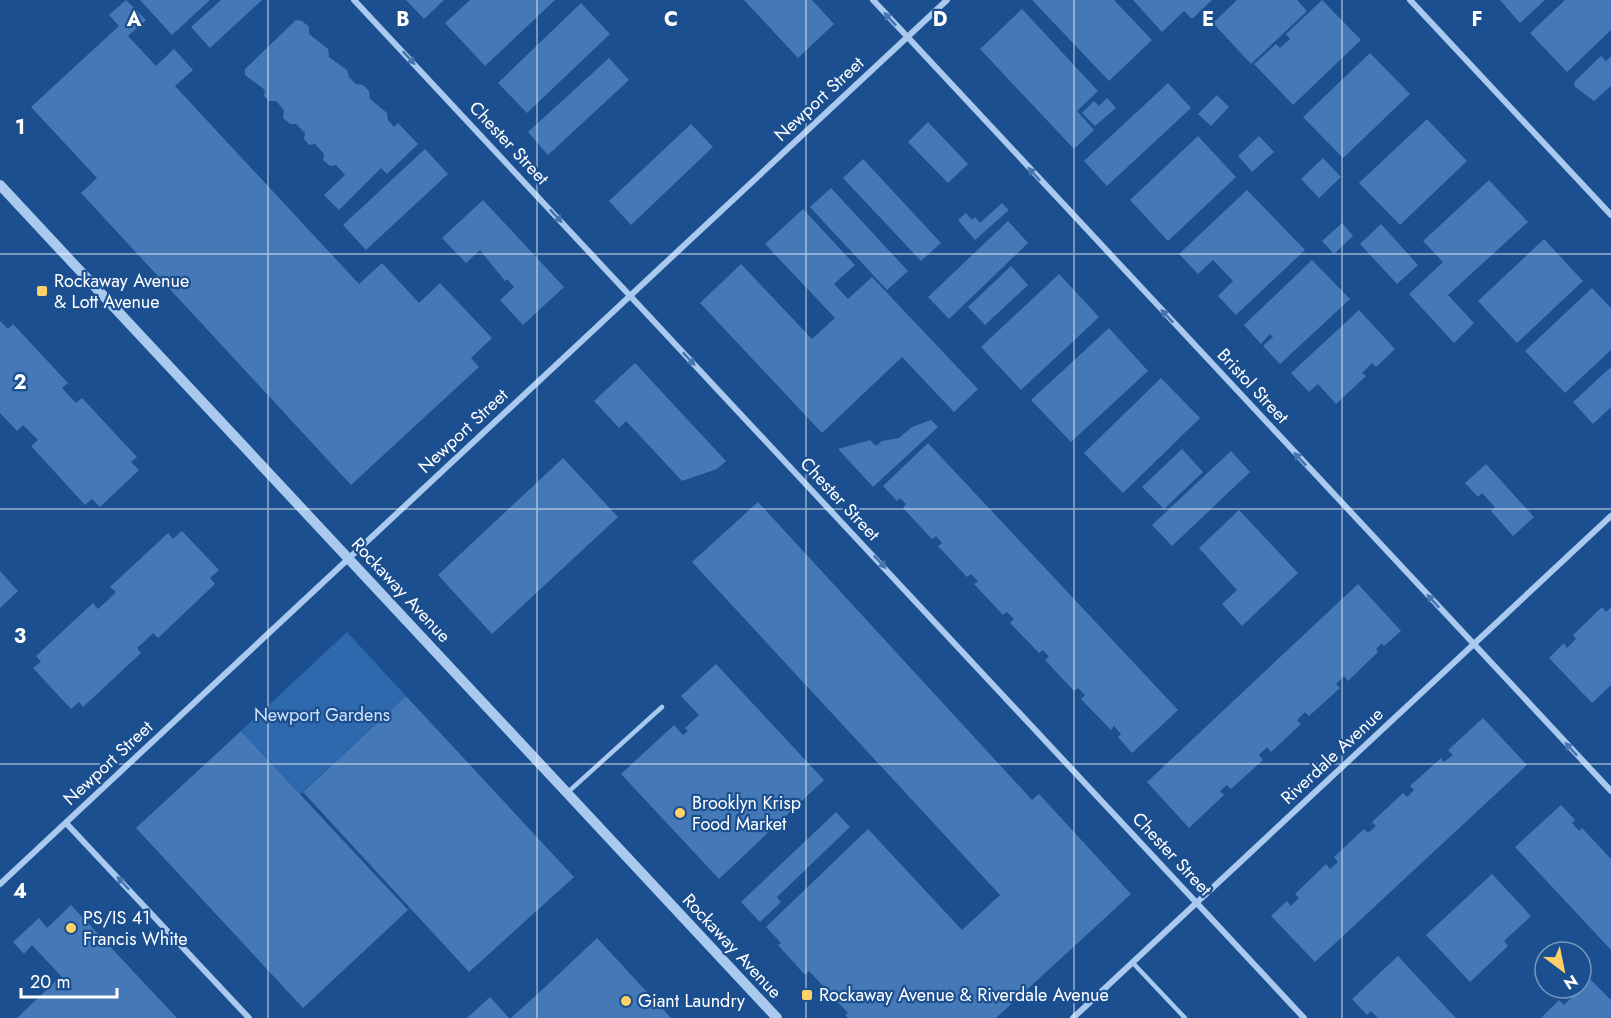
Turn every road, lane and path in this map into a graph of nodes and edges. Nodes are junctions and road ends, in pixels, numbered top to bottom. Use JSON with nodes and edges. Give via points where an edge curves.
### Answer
{"nodes":[{"id":1,"x":354,"y":0,"type":"edge"},
{"id":2,"x":873,"y":0,"type":"edge"},
{"id":3,"x":947,"y":0,"type":"edge"},
{"id":4,"x":1410,"y":0,"type":"edge"},
{"id":5,"x":907,"y":37,"type":"junction"},
{"id":6,"x":0,"y":185,"type":"edge"},
{"id":7,"x":1611,"y":215,"type":"edge"},
{"id":8,"x":630,"y":296,"type":"junction"},
{"id":9,"x":1611,"y":516,"type":"edge"},
{"id":10,"x":348,"y":558,"type":"junction"},
{"id":11,"x":1473,"y":644,"type":"junction"},
{"id":12,"x":662,"y":707,"type":"dead end"},
{"id":13,"x":1611,"y":791,"type":"edge"},
{"id":14,"x":567,"y":793,"type":"junction"},
{"id":15,"x":66,"y":823,"type":"junction"},
{"id":16,"x":0,"y":884,"type":"edge"},
{"id":17,"x":1197,"y":902,"type":"junction"},
{"id":18,"x":1132,"y":963,"type":"junction"},
{"id":19,"x":249,"y":1018,"type":"edge"},
{"id":20,"x":777,"y":1018,"type":"edge"},
{"id":21,"x":1073,"y":1018,"type":"edge"},
{"id":22,"x":1185,"y":1018,"type":"edge"},
{"id":23,"x":1304,"y":1018,"type":"edge"}],
"edges":[{"from":1,"to":8,"type":"street","name":"Chester Street","one_way":true},
{"from":5,"to":2,"type":"street","name":"Bristol Street","one_way":true},
{"from":3,"to":5,"type":"street","name":"Newport Street"},
{"from":4,"to":7,"type":"street"},
{"from":5,"to":8,"type":"street","name":"Newport Street"},
{"from":11,"to":5,"type":"street","name":"Bristol Street","one_way":true},
{"from":6,"to":10,"type":"street","name":"Rockaway Avenue"},
{"from":8,"to":10,"type":"street","name":"Newport Street"},
{"from":8,"to":17,"type":"street","name":"Chester Street","one_way":true},
{"from":9,"to":11,"type":"street","name":"Riverdale Avenue"},
{"from":10,"to":14,"type":"street","name":"Rockaway Avenue"},
{"from":10,"to":15,"type":"street","name":"Newport Street"},
{"from":13,"to":11,"type":"street","name":"Bristol Street","one_way":true},
{"from":11,"to":17,"type":"street","name":"Riverdale Avenue"},
{"from":12,"to":14,"type":"lane"},
{"from":14,"to":20,"type":"street","name":"Rockaway Avenue"},
{"from":15,"to":16,"type":"street","name":"Newport Street"},
{"from":19,"to":15,"type":"street","one_way":true},
{"from":17,"to":18,"type":"street","name":"Riverdale Avenue"},
{"from":17,"to":23,"type":"street","name":"Chester Street"},
{"from":18,"to":21,"type":"street","name":"Riverdale Avenue"},
{"from":18,"to":22,"type":"lane"}]}
